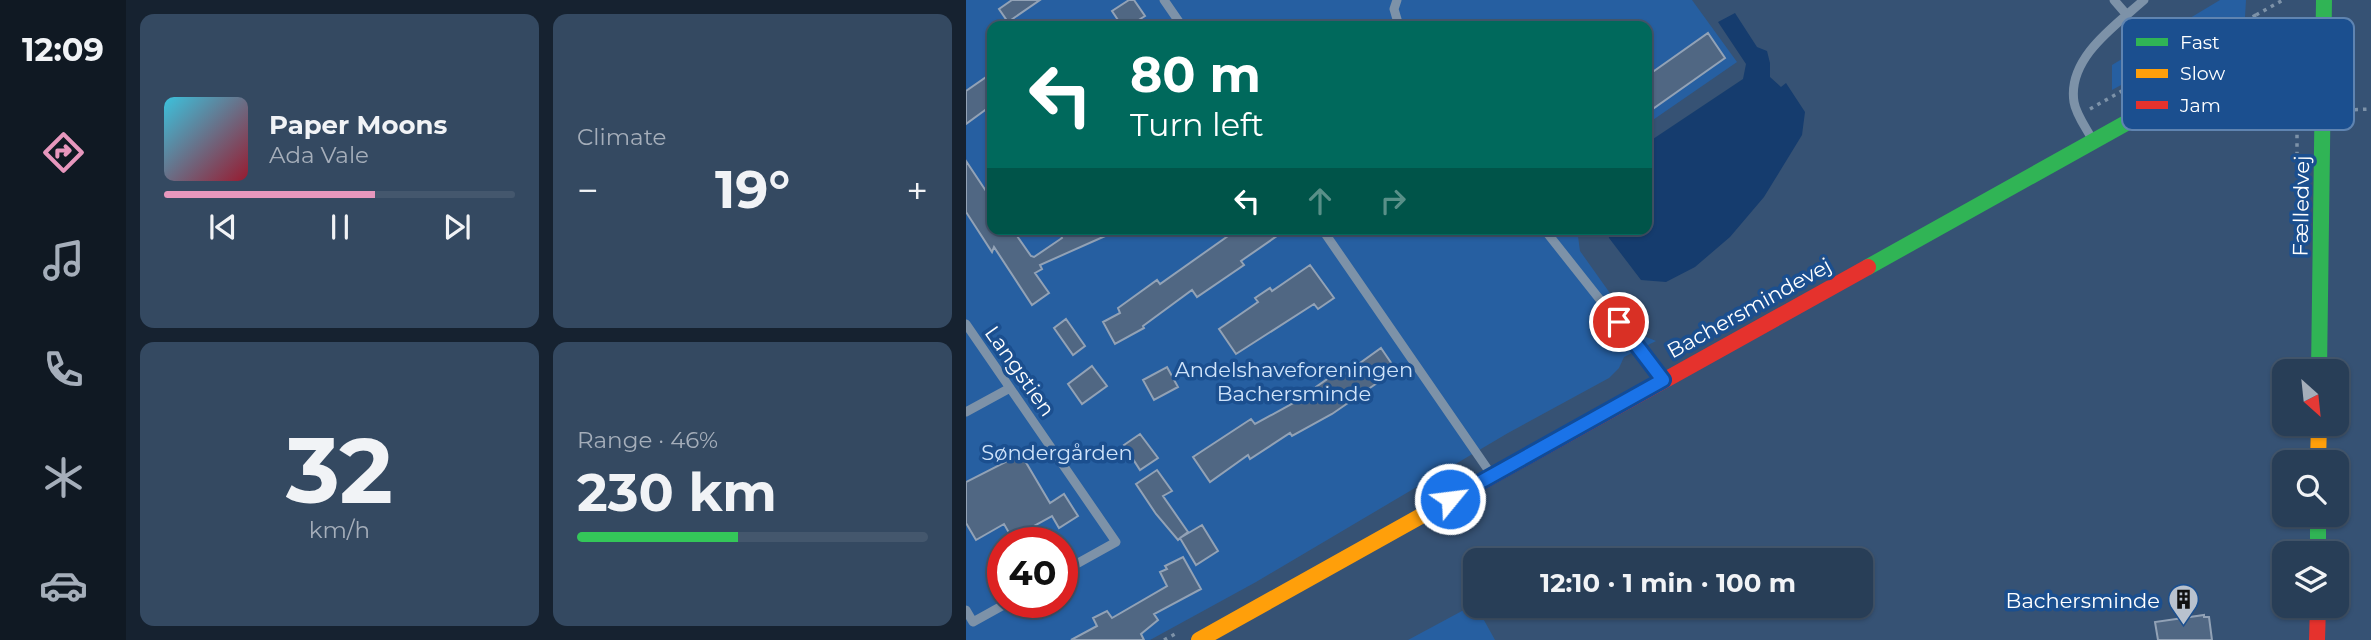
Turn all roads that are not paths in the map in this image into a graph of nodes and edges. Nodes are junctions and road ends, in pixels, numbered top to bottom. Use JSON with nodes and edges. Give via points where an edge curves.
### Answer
{"nodes":[{"id":1,"x":1164,"y":0,"type":"edge"},
{"id":2,"x":1397,"y":0,"type":"edge"},
{"id":3,"x":2114,"y":0,"type":"edge"},
{"id":4,"x":2144,"y":0,"type":"edge"},
{"id":5,"x":2324,"y":0,"type":"edge"},
{"id":6,"x":2127,"y":15,"type":"junction"},
{"id":7,"x":2123,"y":18,"type":"edge"},
{"id":8,"x":2324,"y":18,"type":"edge"},
{"id":9,"x":2122,"y":19,"type":"edge"},
{"id":10,"x":1179,"y":21,"type":"edge"},
{"id":11,"x":1398,"y":21,"type":"edge"},
{"id":12,"x":2122,"y":126,"type":"edge"},
{"id":13,"x":2323,"y":130,"type":"edge"},
{"id":14,"x":2094,"y":142,"type":"junction"},
{"id":15,"x":1326,"y":235,"type":"edge"},
{"id":16,"x":1549,"y":235,"type":"edge"},
{"id":17,"x":966,"y":324,"type":"edge"},
{"id":18,"x":2319,"y":359,"type":"edge"},
{"id":19,"x":1663,"y":380,"type":"junction"},
{"id":20,"x":1010,"y":388,"type":"junction"},
{"id":21,"x":966,"y":412,"type":"edge"},
{"id":22,"x":1492,"y":475,"type":"junction"},
{"id":23,"x":1078,"y":563,"type":"edge"},
{"id":24,"x":966,"y":610,"type":"edge"},
{"id":25,"x":987,"y":614,"type":"edge"},
{"id":26,"x":2318,"y":618,"type":"edge"},
{"id":27,"x":1199,"y":640,"type":"edge"},
{"id":28,"x":2317,"y":640,"type":"edge"}],
"edges":[{"from":1,"to":10,"type":"lane"},
{"from":2,"to":11,"type":"lane"},
{"from":3,"to":6,"type":"lane"},
{"from":4,"to":6,"type":"lane"},
{"from":5,"to":8,"type":"street","name":"Fælledvej"},
{"from":6,"to":7,"type":"lane"},
{"from":9,"to":14,"type":"lane","via":[[2094,43],[2073,83],[2074,104]]},
{"from":12,"to":14,"type":"street","name":"Bachersmindevej"},
{"from":13,"to":18,"type":"street","name":"Fælledvej"},
{"from":14,"to":19,"type":"street","name":"Bachersmindevej"},
{"from":15,"to":22,"type":"lane"},
{"from":16,"to":19,"type":"lane"},
{"from":17,"to":20,"type":"lane","name":"Langstien"},
{"from":19,"to":22,"type":"street","name":"Bachersmindevej"},
{"from":20,"to":21,"type":"lane"},
{"from":20,"to":23,"type":"lane","name":"Langstien","via":[[1116,542]]},
{"from":22,"to":27,"type":"street","name":"Bachersmindevej"},
{"from":24,"to":25,"type":"lane","via":[[973,622]]},
{"from":26,"to":28,"type":"street"}]}
